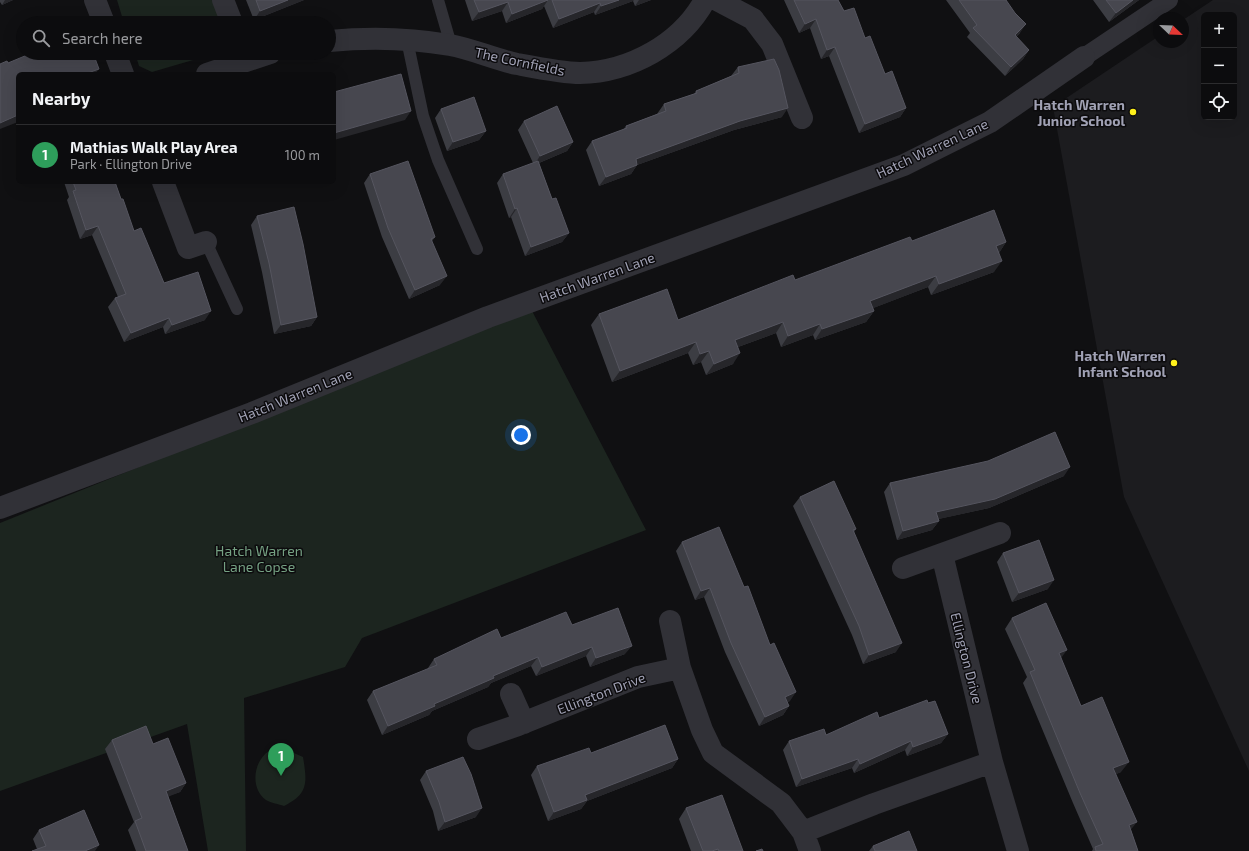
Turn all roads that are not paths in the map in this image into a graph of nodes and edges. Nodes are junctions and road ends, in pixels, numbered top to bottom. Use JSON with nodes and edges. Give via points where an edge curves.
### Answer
{"nodes":[{"id":1,"x":95,"y":0,"type":"edge"},
{"id":2,"x":223,"y":0,"type":"edge"},
{"id":3,"x":438,"y":0,"type":"edge"},
{"id":4,"x":705,"y":0,"type":"edge"},
{"id":5,"x":717,"y":0,"type":"edge"},
{"id":6,"x":1169,"y":0,"type":"edge"},
{"id":7,"x":101,"y":16,"type":"edge"},
{"id":8,"x":229,"y":16,"type":"edge"},
{"id":9,"x":336,"y":40,"type":"edge"},
{"id":10,"x":406,"y":40,"type":"junction"},
{"id":11,"x":451,"y":45,"type":"junction"},
{"id":12,"x":1084,"y":57,"type":"joint"},
{"id":13,"x":118,"y":60,"type":"edge"},
{"id":14,"x":240,"y":60,"type":"edge"},
{"id":15,"x":122,"y":72,"type":"edge"},
{"id":16,"x":212,"y":72,"type":"edge"},
{"id":17,"x":802,"y":118,"type":"dead end"},
{"id":18,"x":164,"y":184,"type":"edge"},
{"id":19,"x":206,"y":242,"type":"joint"},
{"id":20,"x":476,"y":249,"type":"dead end"},
{"id":21,"x":237,"y":309,"type":"dead end"},
{"id":22,"x":0,"y":508,"type":"edge"},
{"id":23,"x":1000,"y":534,"type":"dead end"},
{"id":24,"x":942,"y":554,"type":"junction"},
{"id":25,"x":903,"y":568,"type":"dead end"},
{"id":26,"x":670,"y":621,"type":"dead end"},
{"id":27,"x":680,"y":668,"type":"junction"},
{"id":28,"x":511,"y":694,"type":"dead end"},
{"id":29,"x":524,"y":723,"type":"junction"},
{"id":30,"x":478,"y":739,"type":"dead end"},
{"id":31,"x":992,"y":762,"type":"junction"},
{"id":32,"x":806,"y":842,"type":"edge"},
{"id":33,"x":1018,"y":851,"type":"edge"}],
"edges":[{"from":1,"to":7,"type":"street"},
{"from":2,"to":8,"type":"street"},
{"from":3,"to":11,"type":"lane"},
{"from":4,"to":11,"type":"street","name":"The Cornfields","via":[[698,12],[673,39],[644,57],[610,69],[578,73],[517,64]]},
{"from":5,"to":17,"type":"street","via":[[753,19],[772,44]]},
{"from":6,"to":12,"type":"street","name":"Hatch Warren Lane"},
{"from":9,"to":10,"type":"street","name":"The Cornfields","via":[[356,38]]},
{"from":10,"to":11,"type":"street","name":"The Cornfields"},
{"from":10,"to":20,"type":"lane","via":[[424,116],[436,153]]},
{"from":12,"to":22,"type":"street","name":"Hatch Warren Lane","via":[[990,122],[904,165],[488,317],[252,413]]},
{"from":13,"to":15,"type":"street"},
{"from":14,"to":16,"type":"street"},
{"from":18,"to":19,"type":"street","via":[[188,248]]},
{"from":19,"to":21,"type":"lane"},
{"from":23,"to":24,"type":"street"},
{"from":24,"to":25,"type":"street"},
{"from":24,"to":31,"type":"street","name":"Ellington Drive"},
{"from":26,"to":27,"type":"street"},
{"from":27,"to":29,"type":"street","name":"Ellington Drive","via":[[638,677]]},
{"from":27,"to":32,"type":"street","via":[[702,730],[714,753],[781,803]]},
{"from":28,"to":29,"type":"street"},
{"from":29,"to":30,"type":"street","name":"Ellington Drive"},
{"from":31,"to":32,"type":"street","via":[[874,804]]},
{"from":31,"to":33,"type":"street","name":"Ellington Drive"}]}
